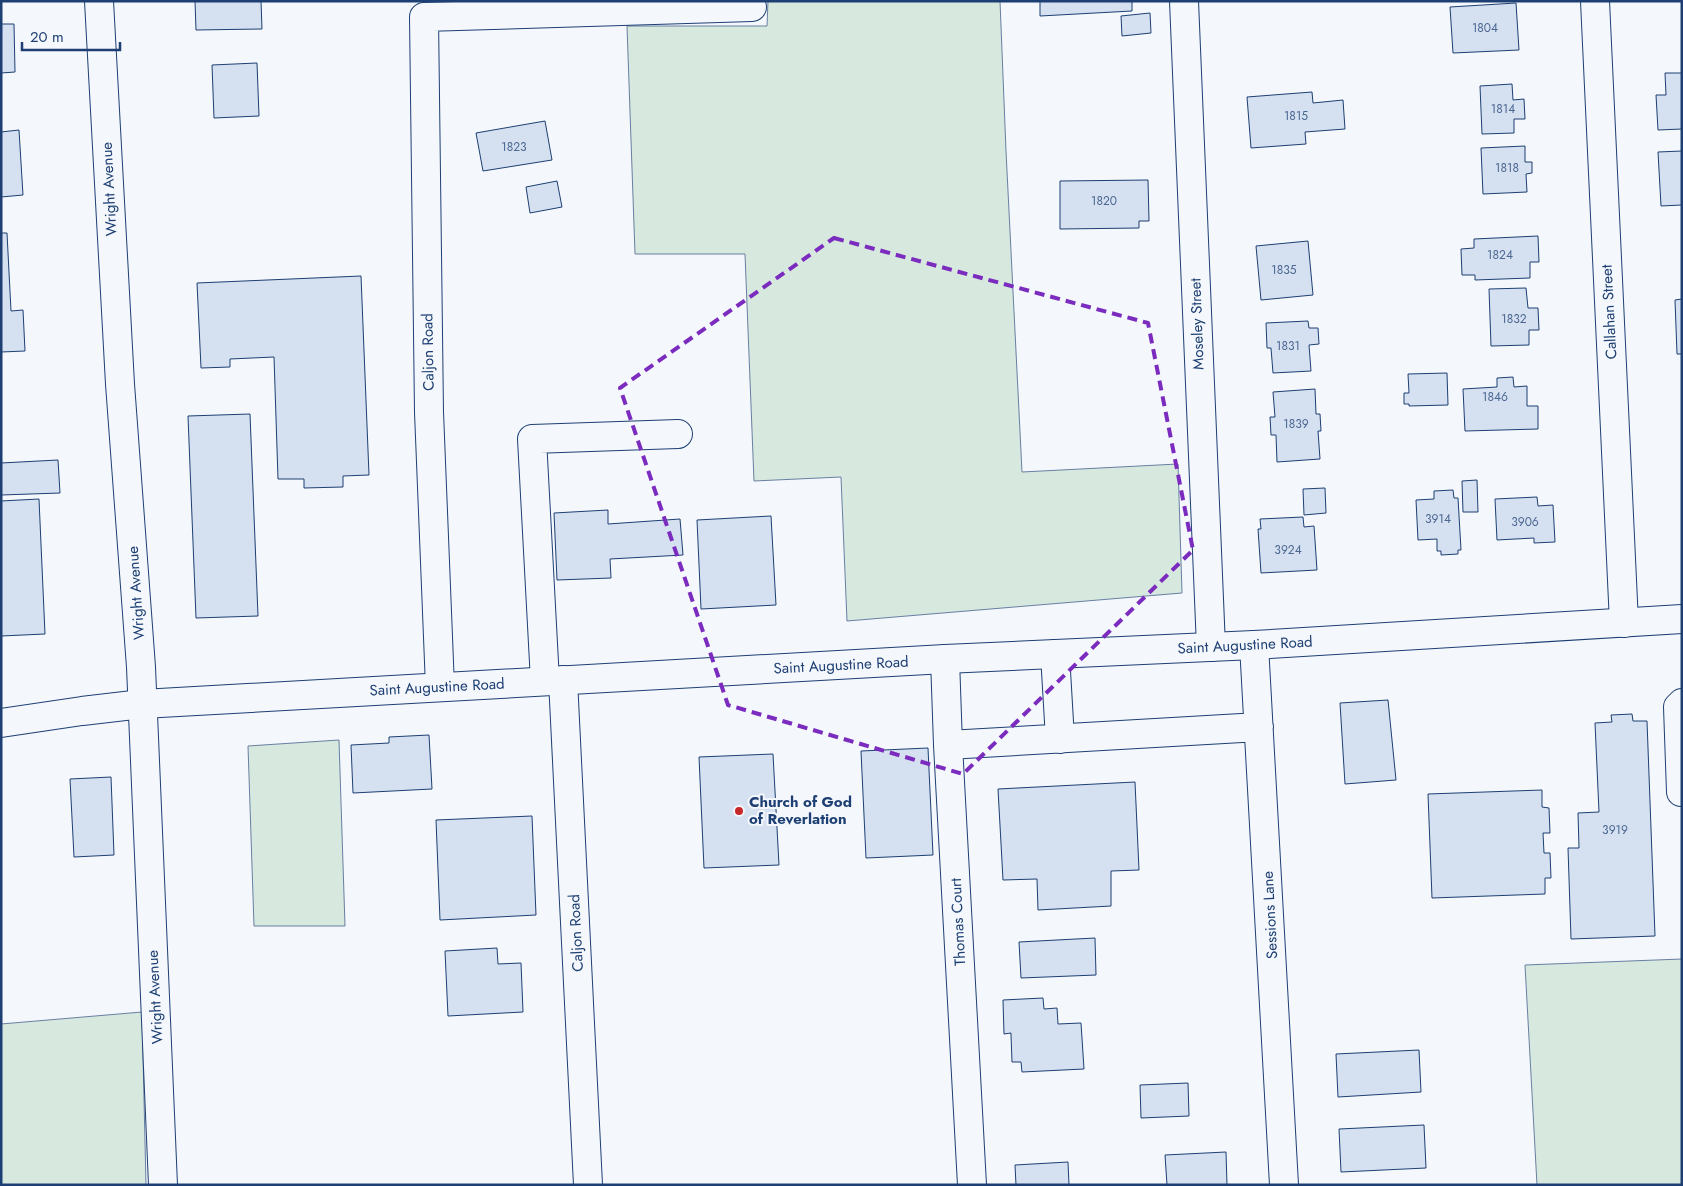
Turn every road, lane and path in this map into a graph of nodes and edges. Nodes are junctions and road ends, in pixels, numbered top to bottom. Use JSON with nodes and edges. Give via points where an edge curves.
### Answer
{"nodes":[{"id":1,"x":99,"y":1,"type":"edge"},
{"id":2,"x":1184,"y":1,"type":"edge"},
{"id":3,"x":1595,"y":1,"type":"edge"},
{"id":4,"x":752,"y":7,"type":"dead end"},
{"id":5,"x":678,"y":434,"type":"dead end"},
{"id":6,"x":1682,"y":619,"type":"edge"},
{"id":7,"x":1624,"y":623,"type":"junction"},
{"id":8,"x":1254,"y":645,"type":"junction"},
{"id":9,"x":1211,"y":647,"type":"junction"},
{"id":10,"x":1054,"y":654,"type":"junction"},
{"id":11,"x":945,"y":659,"type":"junction"},
{"id":12,"x":554,"y":681,"type":"junction"},
{"id":13,"x":440,"y":687,"type":"junction"},
{"id":14,"x":1682,"y":703,"type":"edge"},
{"id":15,"x":142,"y":704,"type":"junction"},
{"id":16,"x":1,"y":723,"type":"edge"},
{"id":17,"x":1259,"y":727,"type":"junction"},
{"id":18,"x":1060,"y":739,"type":"junction"},
{"id":19,"x":948,"y":745,"type":"junction"},
{"id":20,"x":1681,"y":792,"type":"edge"},
{"id":21,"x":163,"y":1185,"type":"edge"},
{"id":22,"x":588,"y":1185,"type":"edge"},
{"id":23,"x":972,"y":1185,"type":"edge"},
{"id":24,"x":1284,"y":1185,"type":"edge"}],
"edges":[{"from":1,"to":15,"type":"street","name":"Wright Avenue"},
{"from":2,"to":9,"type":"street","name":"Moseley Street"},
{"from":3,"to":7,"type":"street","name":"Callahan Street"},
{"from":4,"to":13,"type":"street","name":"Caljon Road","via":[[424,17],[429,412]]},
{"from":5,"to":12,"type":"street","name":"Caljon Road","via":[[532,439]]},
{"from":6,"to":7,"type":"street","name":"Saint Augustine Road"},
{"from":7,"to":8,"type":"street","name":"Saint Augustine Road"},
{"from":8,"to":9,"type":"street","name":"Saint Augustine Road"},
{"from":8,"to":17,"type":"street","name":"Sessions Lane"},
{"from":9,"to":10,"type":"street","name":"Saint Augustine Road"},
{"from":10,"to":11,"type":"street","name":"Saint Augustine Road"},
{"from":10,"to":18,"type":"street"},
{"from":11,"to":12,"type":"street","name":"Saint Augustine Road"},
{"from":11,"to":19,"type":"street","name":"Thomas Court"},
{"from":12,"to":13,"type":"street","name":"Saint Augustine Road"},
{"from":12,"to":22,"type":"street","name":"Caljon Road"},
{"from":13,"to":15,"type":"street","name":"Saint Augustine Road"},
{"from":14,"to":20,"type":"street","via":[[1678,707]]},
{"from":15,"to":16,"type":"street","name":"Saint Augustine Road"},
{"from":15,"to":21,"type":"street","name":"Wright Avenue"},
{"from":17,"to":18,"type":"street"},
{"from":17,"to":24,"type":"street","name":"Sessions Lane"},
{"from":18,"to":19,"type":"street"},
{"from":19,"to":23,"type":"street","name":"Thomas Court"}]}
